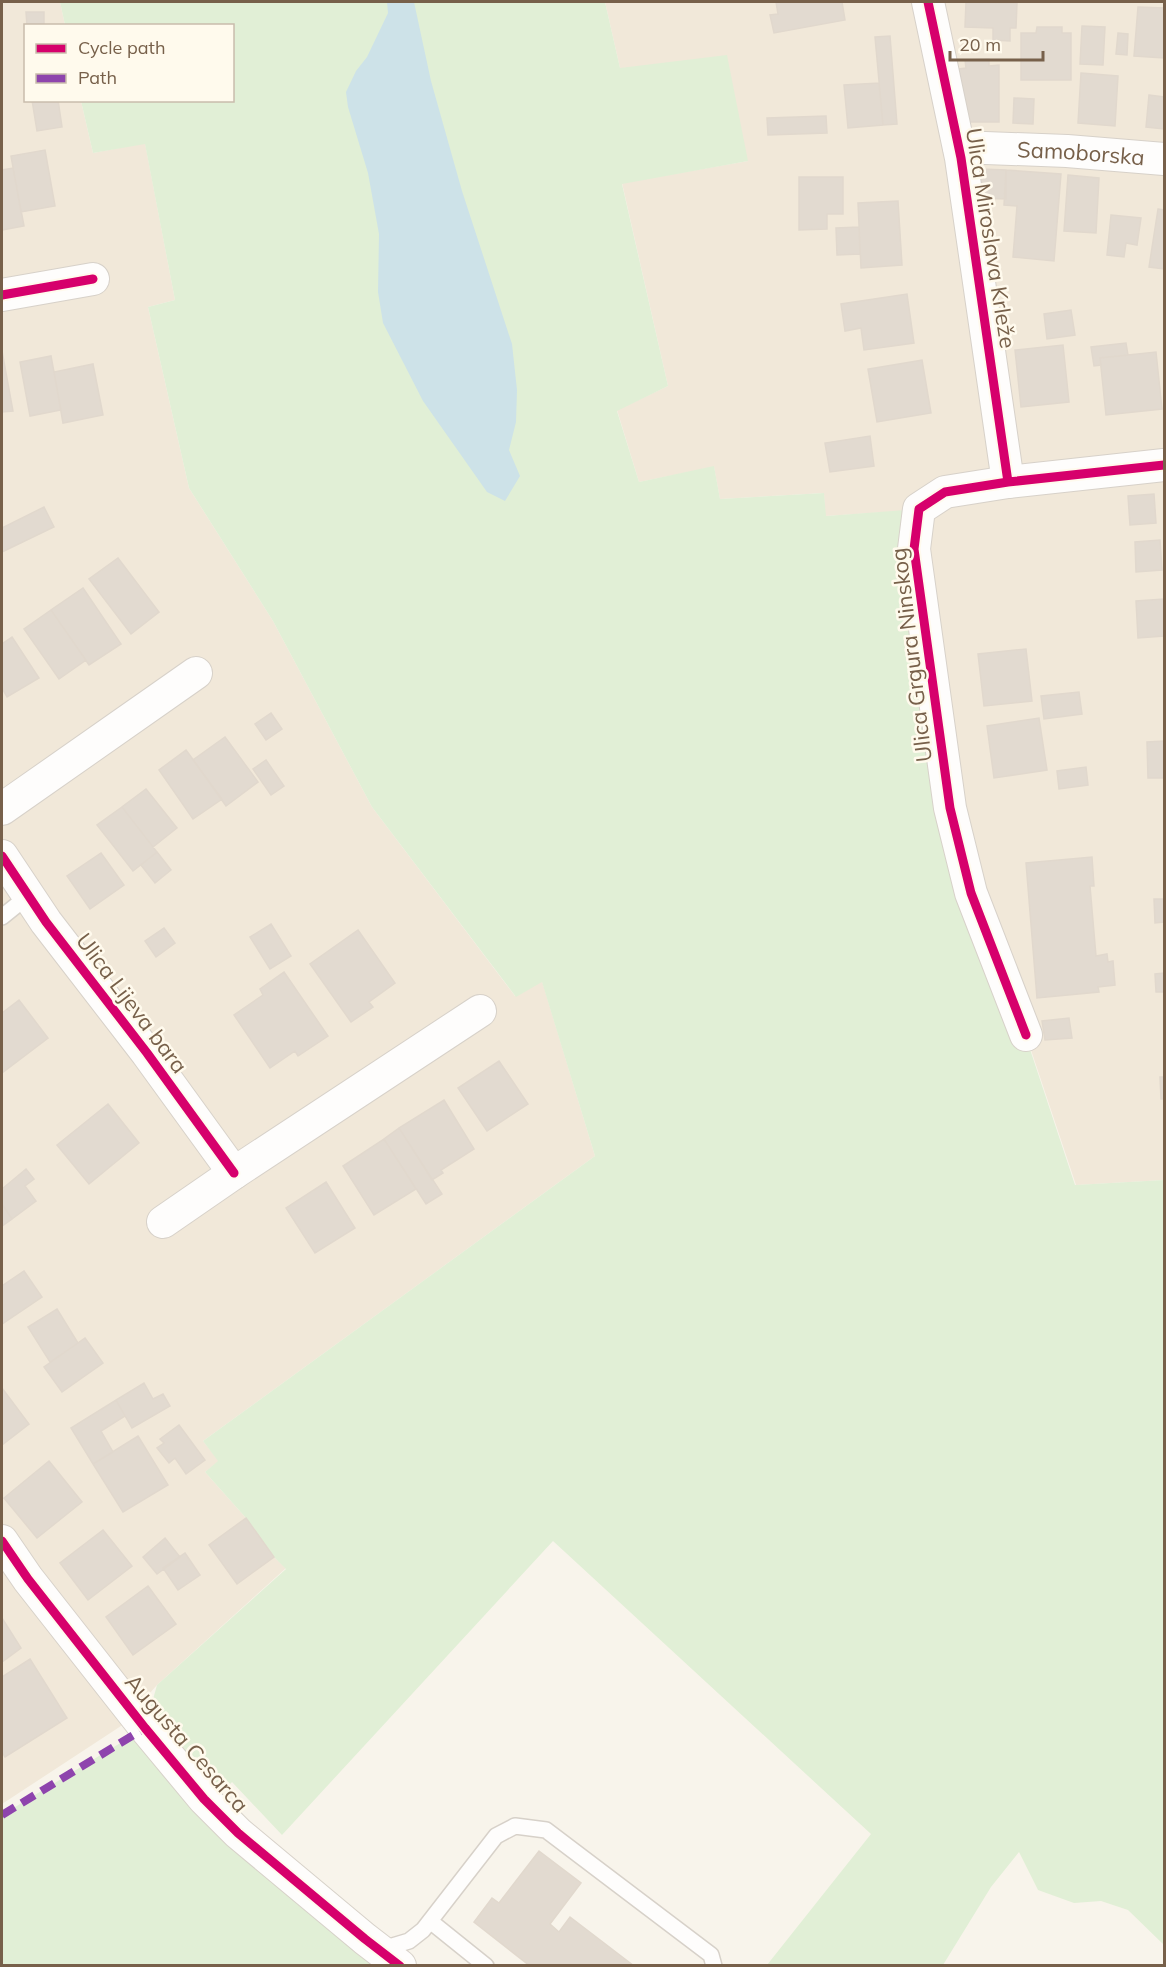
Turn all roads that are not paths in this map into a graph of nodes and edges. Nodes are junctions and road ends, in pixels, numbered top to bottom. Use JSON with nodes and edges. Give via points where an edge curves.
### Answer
{"nodes":[{"id":1,"x":928,"y":2,"type":"edge"},
{"id":2,"x":959,"y":147,"type":"junction"},
{"id":3,"x":1164,"y":159,"type":"edge"},
{"id":4,"x":93,"y":279,"type":"dead end"},
{"id":5,"x":2,"y":295,"type":"edge"},
{"id":6,"x":1164,"y":465,"type":"edge"},
{"id":7,"x":1008,"y":482,"type":"junction"},
{"id":8,"x":196,"y":673,"type":"dead end"},
{"id":9,"x":2,"y":810,"type":"edge"},
{"id":10,"x":2,"y":856,"type":"edge"},
{"id":11,"x":28,"y":896,"type":"junction"},
{"id":12,"x":2,"y":917,"type":"edge"},
{"id":13,"x":480,"y":1011,"type":"dead end"},
{"id":14,"x":1026,"y":1035,"type":"dead end"},
{"id":15,"x":234,"y":1173,"type":"junction"},
{"id":16,"x":163,"y":1222,"type":"dead end"},
{"id":17,"x":2,"y":1541,"type":"edge"},
{"id":18,"x":430,"y":1921,"type":"junction"},
{"id":19,"x":390,"y":1958,"type":"edge"},
{"id":20,"x":486,"y":1965,"type":"edge"},
{"id":21,"x":714,"y":1965,"type":"edge"}],
"edges":[{"from":1,"to":2,"type":"street","name":"Ulica Miroslava Krleže"},
{"from":2,"to":3,"type":"street","name":"Samoborska"},
{"from":2,"to":7,"type":"street","name":"Ulica Miroslava Krleže"},
{"from":4,"to":5,"type":"street"},
{"from":6,"to":7,"type":"street","name":"Ulica Grgura Ninskog"},
{"from":7,"to":14,"type":"street","name":"Ulica Grgura Ninskog","via":[[945,492],[919,509],[914,549],[950,808],[971,893]]},
{"from":8,"to":9,"type":"street"},
{"from":10,"to":11,"type":"street","name":"Ulica Lijeva bara"},
{"from":11,"to":12,"type":"lane"},
{"from":11,"to":15,"type":"street","name":"Ulica Lijeva bara"},
{"from":13,"to":15,"type":"street"},
{"from":15,"to":16,"type":"street"},
{"from":17,"to":19,"type":"street","name":"Augusta Cesarca","via":[[204,1799],[238,1833]]},
{"from":18,"to":19,"type":"lane"},
{"from":18,"to":20,"type":"lane"},
{"from":18,"to":21,"type":"lane","via":[[495,1836],[515,1827],[530,1827],[546,1830],[711,1955]]}]}
